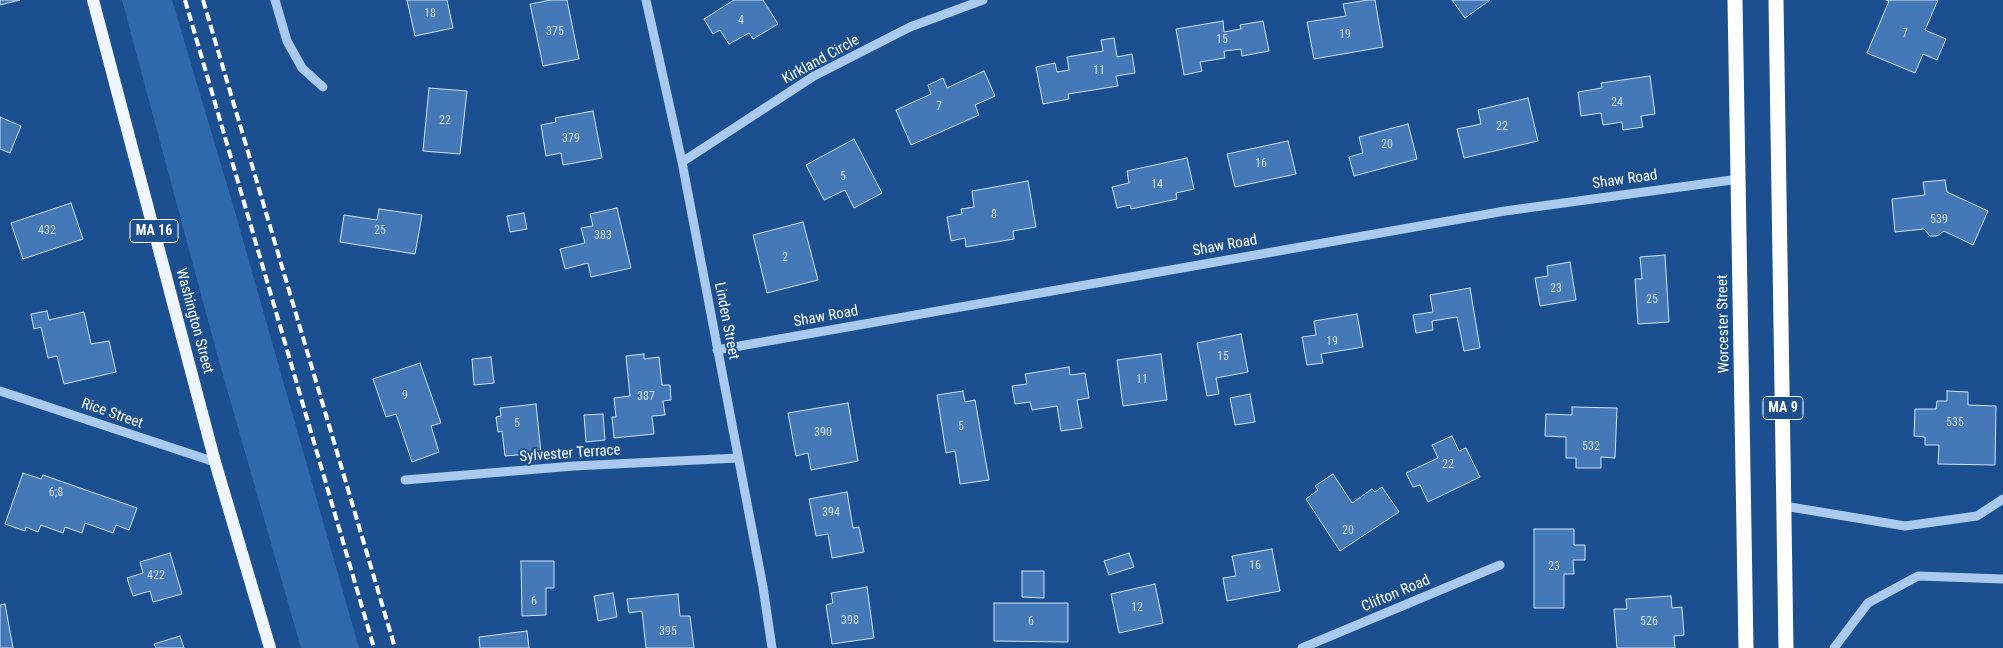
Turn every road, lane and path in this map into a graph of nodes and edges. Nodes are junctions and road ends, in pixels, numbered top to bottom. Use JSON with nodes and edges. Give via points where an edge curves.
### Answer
{"nodes":[{"id":1,"x":93,"y":0,"type":"edge"},
{"id":2,"x":274,"y":0,"type":"edge"},
{"id":3,"x":646,"y":0,"type":"edge"},
{"id":4,"x":983,"y":0,"type":"edge"},
{"id":5,"x":1735,"y":0,"type":"edge"},
{"id":6,"x":1776,"y":0,"type":"edge"},
{"id":7,"x":323,"y":87,"type":"dead end"},
{"id":8,"x":682,"y":162,"type":"junction"},
{"id":9,"x":1739,"y":178,"type":"junction"},
{"id":10,"x":717,"y":350,"type":"junction"},
{"id":11,"x":0,"y":391,"type":"edge"},
{"id":12,"x":738,"y":458,"type":"junction"},
{"id":13,"x":215,"y":462,"type":"junction"},
{"id":14,"x":405,"y":480,"type":"dead end"},
{"id":15,"x":2003,"y":499,"type":"edge"},
{"id":16,"x":1784,"y":506,"type":"junction"},
{"id":17,"x":1500,"y":565,"type":"dead end"},
{"id":18,"x":2003,"y":579,"type":"edge"},
{"id":19,"x":270,"y":648,"type":"edge"},
{"id":20,"x":772,"y":648,"type":"edge"},
{"id":21,"x":1302,"y":648,"type":"edge"},
{"id":22,"x":1746,"y":648,"type":"edge"},
{"id":23,"x":1786,"y":648,"type":"edge"},
{"id":24,"x":1834,"y":648,"type":"edge"}],
"edges":[{"from":1,"to":13,"type":"main road","name":"Washington Street","number":"MA 16"},
{"from":2,"to":7,"type":"street","via":[[287,41],[302,68]]},
{"from":3,"to":8,"type":"street","name":"Linden Street"},
{"from":4,"to":8,"type":"street","name":"Kirkland Circle","via":[[910,27],[814,76]]},
{"from":5,"to":9,"type":"highway","name":"Worcester Street","number":"MA 9"},
{"from":6,"to":16,"type":"highway","number":"MA 9"},
{"from":8,"to":10,"type":"street","name":"Linden Street"},
{"from":9,"to":10,"type":"street","name":"Shaw Road","via":[[1505,211]]},
{"from":9,"to":22,"type":"highway","name":"Worcester Street","number":"MA 9"},
{"from":10,"to":12,"type":"street","name":"Linden Street"},
{"from":11,"to":13,"type":"street","name":"Rice Street"},
{"from":12,"to":14,"type":"street","name":"Sylvester Terrace","via":[[574,466]]},
{"from":12,"to":20,"type":"street","name":"Linden Street"},
{"from":13,"to":19,"type":"main road","name":"Washington Street","number":"MA 16"},
{"from":15,"to":16,"type":"street","via":[[1977,516],[1905,526]]},
{"from":16,"to":23,"type":"highway","number":"MA 9"},
{"from":17,"to":21,"type":"street","name":"Clifton Road"},
{"from":18,"to":24,"type":"street","via":[[1918,576],[1868,603]]}]}
